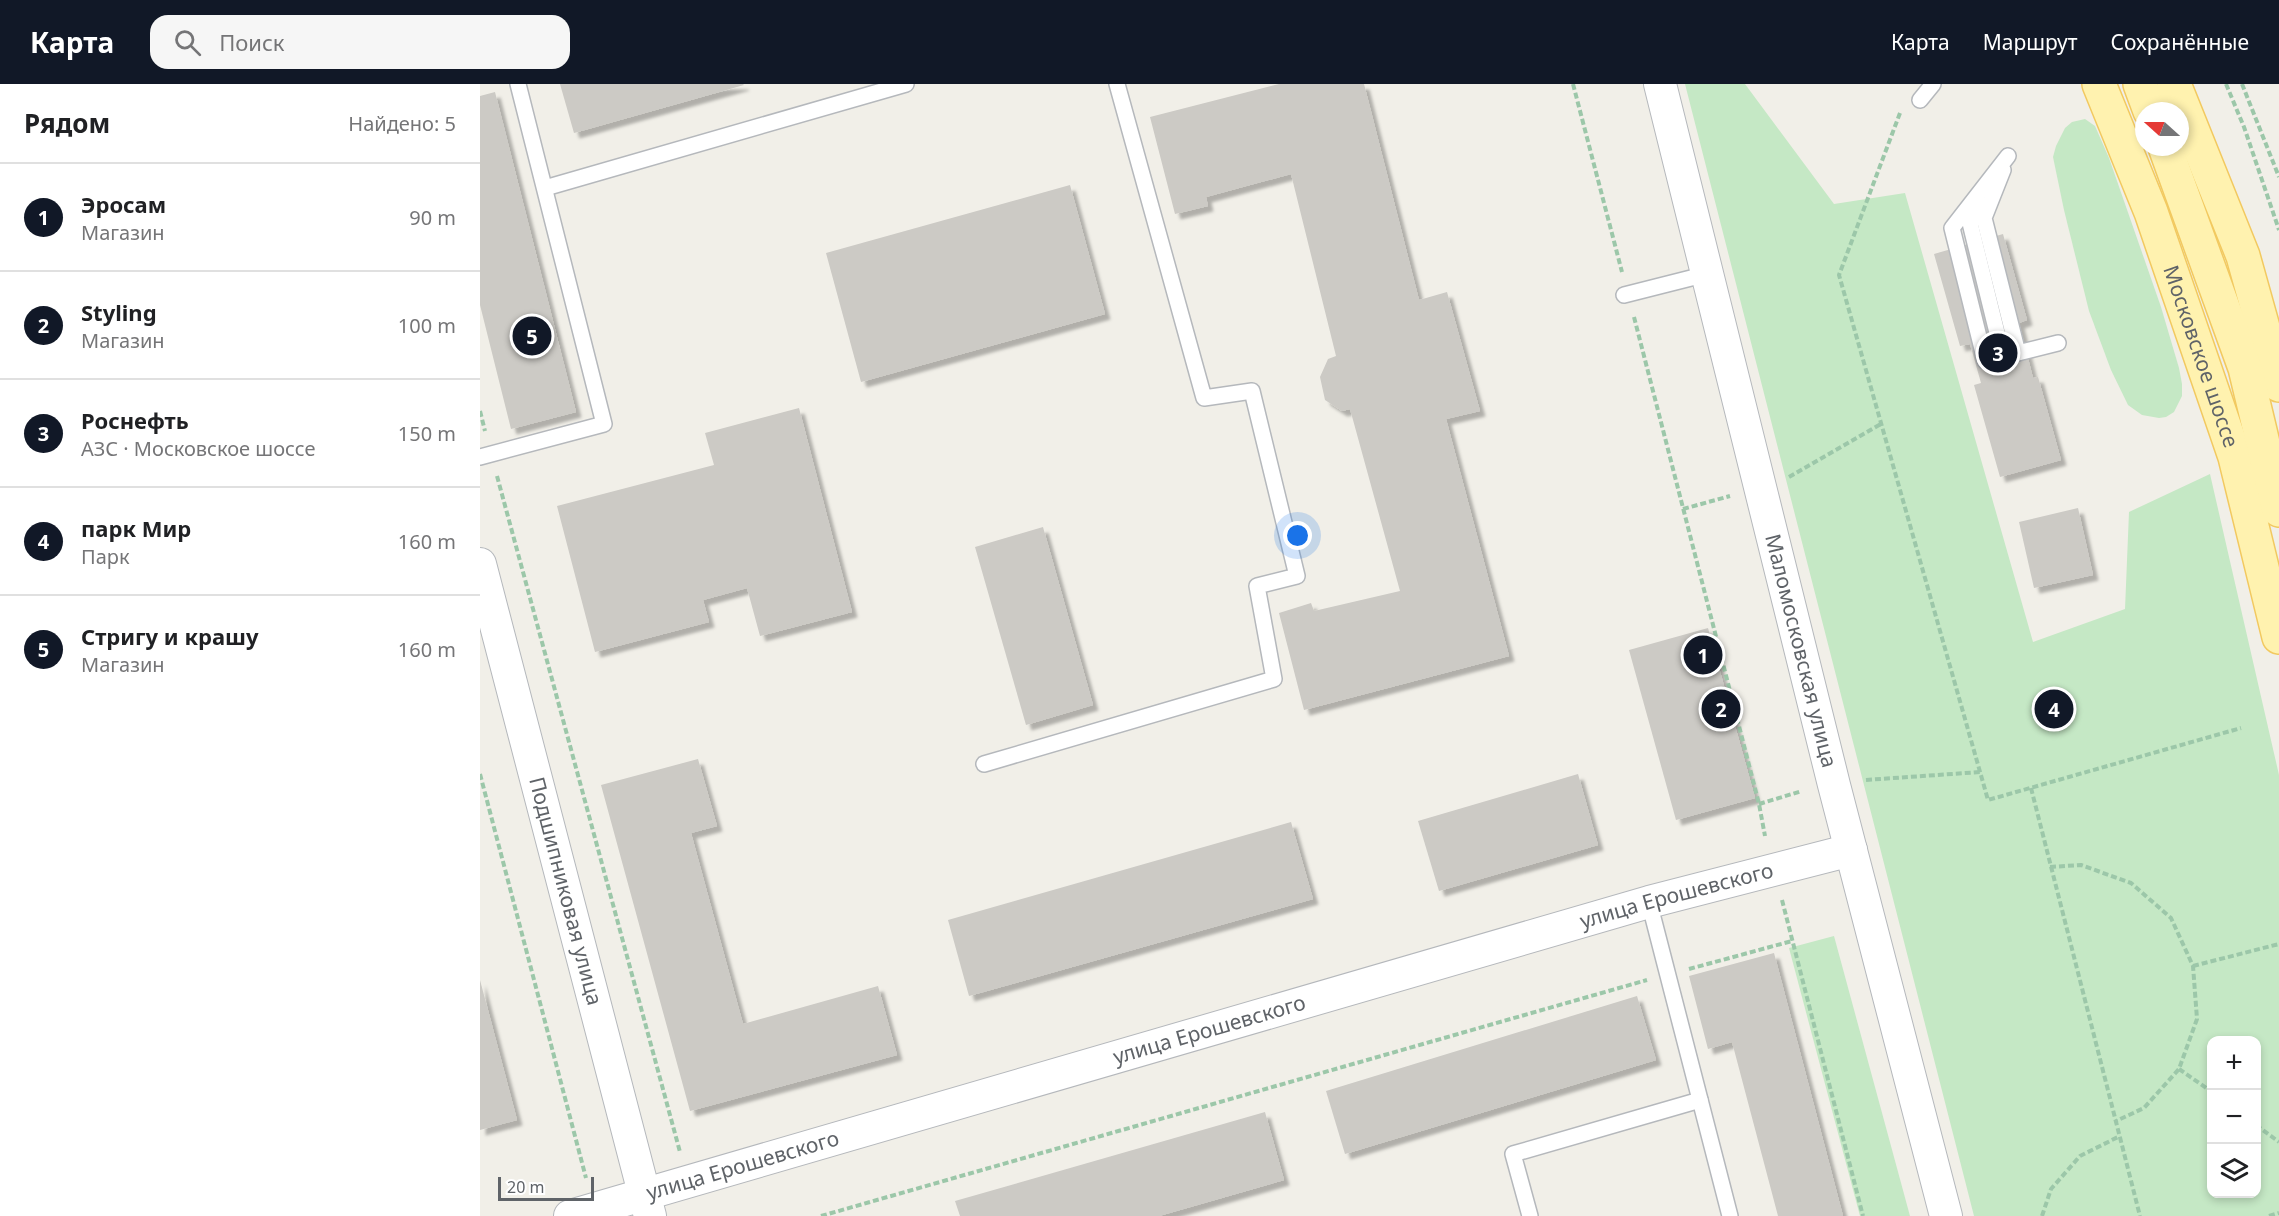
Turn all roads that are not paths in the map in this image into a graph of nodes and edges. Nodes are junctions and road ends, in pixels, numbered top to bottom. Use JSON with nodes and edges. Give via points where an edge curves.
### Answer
{"nodes":[{"id":1,"x":518,"y":84,"type":"edge"},
{"id":2,"x":906,"y":84,"type":"edge"},
{"id":3,"x":1117,"y":84,"type":"edge"},
{"id":4,"x":1660,"y":84,"type":"edge"},
{"id":5,"x":1933,"y":84,"type":"edge"},
{"id":6,"x":2099,"y":84,"type":"edge"},
{"id":7,"x":2140,"y":84,"type":"edge"},
{"id":8,"x":2174,"y":84,"type":"edge"},
{"id":9,"x":1920,"y":100,"type":"dead end"},
{"id":10,"x":2147,"y":102,"type":"edge"},
{"id":11,"x":2168,"y":156,"type":"edge"},
{"id":12,"x":545,"y":188,"type":"junction"},
{"id":13,"x":1707,"y":273,"type":"junction"},
{"id":14,"x":1626,"y":294,"type":"road end"},
{"id":15,"x":2058,"y":343,"type":"dead end"},
{"id":16,"x":2018,"y":353,"type":"junction"},
{"id":17,"x":2279,"y":385,"type":"edge"},
{"id":18,"x":486,"y":455,"type":"edge"},
{"id":19,"x":2279,"y":510,"type":"edge"},
{"id":20,"x":480,"y":564,"type":"edge"},
{"id":21,"x":2279,"y":637,"type":"edge"},
{"id":22,"x":984,"y":764,"type":"dead end"},
{"id":23,"x":1851,"y":850,"type":"junction"},
{"id":24,"x":1648,"y":902,"type":"junction"},
{"id":25,"x":1700,"y":1100,"type":"junction"},
{"id":26,"x":647,"y":1205,"type":"edge"},
{"id":27,"x":582,"y":1212,"type":"edge"},
{"id":28,"x":1530,"y":1216,"type":"edge"},
{"id":29,"x":1730,"y":1216,"type":"edge"},
{"id":30,"x":1946,"y":1216,"type":"edge"}],
"edges":[{"from":1,"to":12,"type":"lane"},
{"from":2,"to":12,"type":"lane"},
{"from":3,"to":22,"type":"lane","via":[[1204,398],[1252,391],[1297,576],[1257,586],[1274,679]]},
{"from":4,"to":13,"type":"street","name":"Маломосковская улица"},
{"from":5,"to":9,"type":"lane"},
{"from":6,"to":21,"type":"main road","name":"Московское шоссе","via":[[2151,212],[2235,457]]},
{"from":7,"to":10,"type":"main road"},
{"from":8,"to":17,"type":"main road","via":[[2243,256]]},
{"from":11,"to":19,"type":"main road","name":"Московское шоссе","via":[[2245,368]]},
{"from":12,"to":18,"type":"lane","via":[[604,423]]},
{"from":13,"to":14,"type":"lane"},
{"from":13,"to":23,"type":"street","name":"Маломосковская улица"},
{"from":15,"to":16,"type":"lane"},
{"from":16,"to":16,"type":"lane","via":[[1984,218],[2008,156],[1952,228],[1986,361]]},
{"from":20,"to":26,"type":"street","name":"Подшипниковая улица"},
{"from":23,"to":24,"type":"street","name":"улица Ерошевского"},
{"from":23,"to":30,"type":"street","name":"Маломосковская улица"},
{"from":24,"to":25,"type":"lane"},
{"from":24,"to":26,"type":"street","name":"улица Ерошевского","via":[[688,1182]]},
{"from":25,"to":28,"type":"lane","via":[[1513,1154]]},
{"from":25,"to":29,"type":"lane"},
{"from":26,"to":27,"type":"street","name":"улица Ерошевского"}]}
